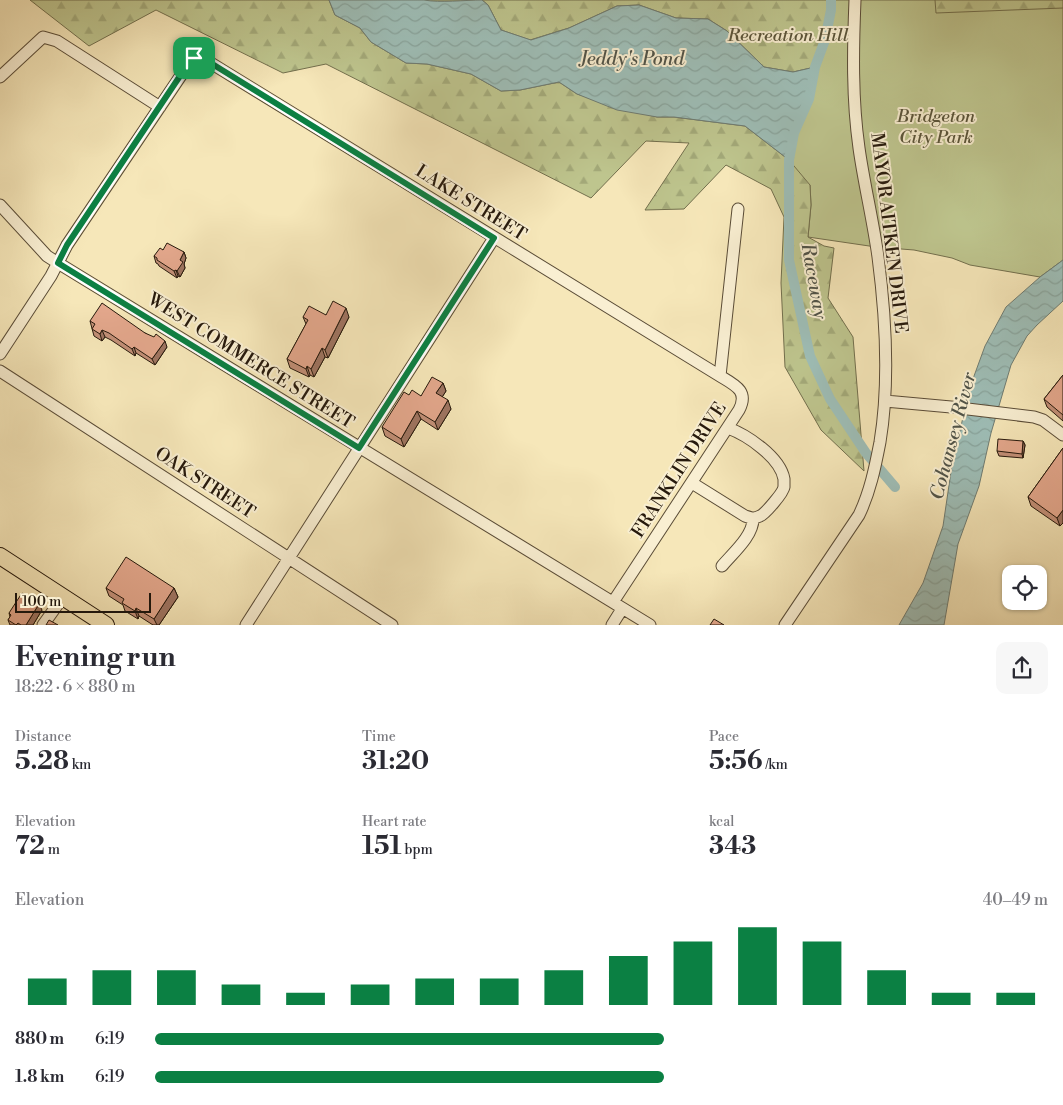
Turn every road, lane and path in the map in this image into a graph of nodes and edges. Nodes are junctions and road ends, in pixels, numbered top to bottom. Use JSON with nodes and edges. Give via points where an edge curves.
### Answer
{"nodes":[{"id":1,"x":855,"y":0,"type":"edge"},
{"id":2,"x":0,"y":76,"type":"edge"},
{"id":3,"x":160,"y":107,"type":"junction"},
{"id":4,"x":0,"y":204,"type":"edge"},
{"id":5,"x":738,"y":209,"type":"dead end"},
{"id":6,"x":494,"y":238,"type":"junction"},
{"id":7,"x":58,"y":263,"type":"junction"},
{"id":8,"x":0,"y":354,"type":"edge"},
{"id":9,"x":0,"y":371,"type":"edge"},
{"id":10,"x":720,"y":376,"type":"junction"},
{"id":11,"x":885,"y":401,"type":"junction"},
{"id":12,"x":728,"y":428,"type":"junction"},
{"id":13,"x":1063,"y":435,"type":"edge"},
{"id":14,"x":359,"y":448,"type":"junction"},
{"id":15,"x":692,"y":483,"type":"junction"},
{"id":16,"x":753,"y":519,"type":"junction"},
{"id":17,"x":0,"y":556,"type":"edge"},
{"id":18,"x":288,"y":558,"type":"junction"},
{"id":19,"x":722,"y":566,"type":"dead end"},
{"id":20,"x":63,"y":597,"type":"junction"},
{"id":21,"x":618,"y":605,"type":"junction"},
{"id":22,"x":43,"y":625,"type":"edge"},
{"id":23,"x":106,"y":625,"type":"edge"},
{"id":24,"x":246,"y":625,"type":"edge"},
{"id":25,"x":392,"y":625,"type":"edge"},
{"id":26,"x":612,"y":625,"type":"edge"},
{"id":27,"x":650,"y":625,"type":"edge"},
{"id":28,"x":785,"y":625,"type":"edge"}],
"edges":[{"from":1,"to":11,"type":"street","name":"MAYOR AITKEN DRIVE","via":[[856,117],[884,310]]},
{"from":2,"to":3,"type":"street","via":[[43,37],[47,37]]},
{"from":3,"to":6,"type":"street","name":"LAKE STREET","via":[[192,60],[198,57]]},
{"from":3,"to":7,"type":"street"},
{"from":4,"to":7,"type":"street","name":"WEST COMMERCE STREET","via":[[47,256]]},
{"from":5,"to":10,"type":"street","name":"FRANKLIN DRIVE"},
{"from":6,"to":10,"type":"street","name":"LAKE STREET"},
{"from":6,"to":14,"type":"street"},
{"from":7,"to":8,"type":"street"},
{"from":7,"to":14,"type":"street","name":"WEST COMMERCE STREET"},
{"from":9,"to":18,"type":"street","name":"OAK STREET"},
{"from":10,"to":12,"type":"street","name":"FRANKLIN DRIVE","via":[[743,395],[742,406]]},
{"from":11,"to":13,"type":"street","via":[[1034,417]]},
{"from":11,"to":28,"type":"street","name":"MAYOR AITKEN DRIVE","via":[[868,495],[859,515]]},
{"from":12,"to":15,"type":"street","name":"FRANKLIN DRIVE"},
{"from":12,"to":16,"type":"street","via":[[762,449],[778,464],[784,479],[784,487],[772,504],[762,516]]},
{"from":14,"to":18,"type":"street"},
{"from":14,"to":21,"type":"street","name":"WEST COMMERCE STREET"},
{"from":15,"to":16,"type":"street"},
{"from":15,"to":21,"type":"street","name":"FRANKLIN DRIVE"},
{"from":16,"to":19,"type":"street","via":[[748,534]]},
{"from":17,"to":20,"type":"highway"},
{"from":18,"to":24,"type":"street"},
{"from":18,"to":25,"type":"street","name":"OAK STREET"},
{"from":20,"to":22,"type":"street"},
{"from":20,"to":23,"type":"highway"},
{"from":21,"to":26,"type":"street","name":"FRANKLIN DRIVE"},
{"from":21,"to":27,"type":"street","name":"WEST COMMERCE STREET"}]}
